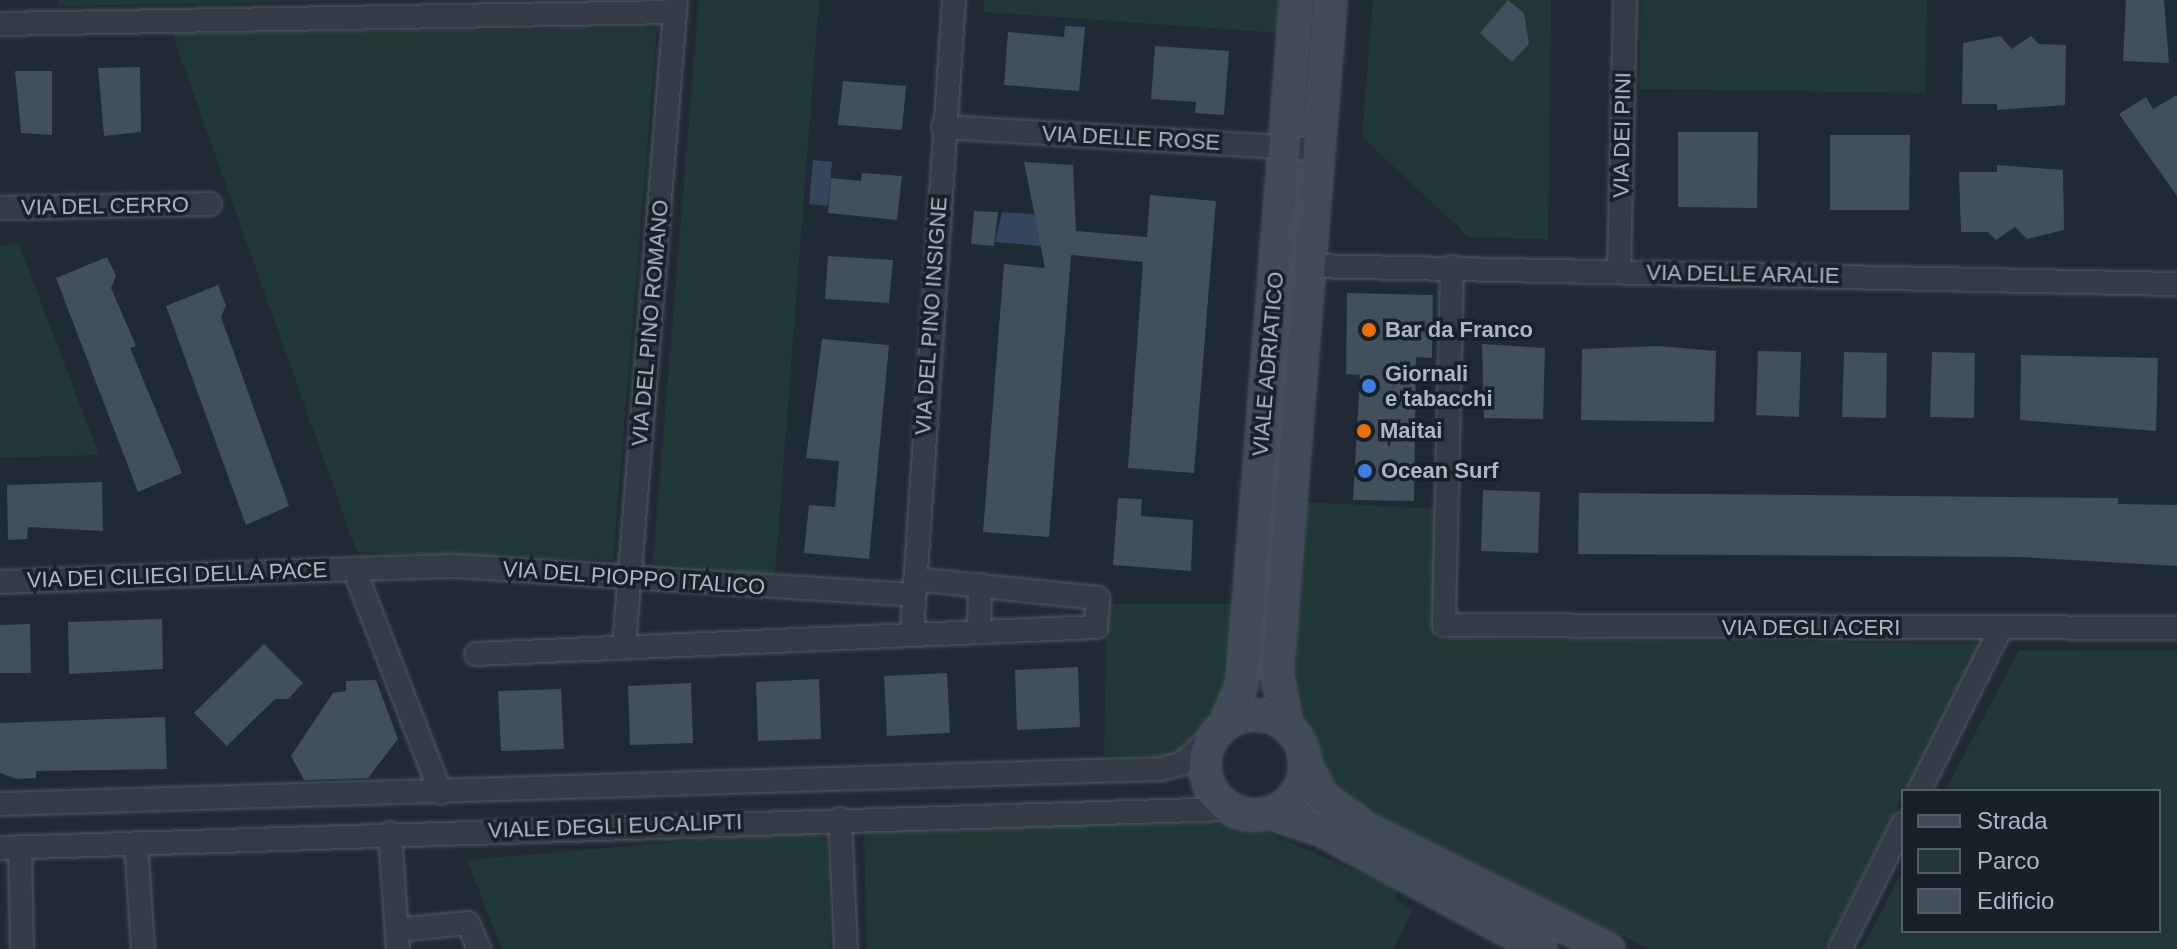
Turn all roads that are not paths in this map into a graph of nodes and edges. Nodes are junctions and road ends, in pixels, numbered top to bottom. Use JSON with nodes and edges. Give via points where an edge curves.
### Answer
{"nodes":[{"id":1,"x":954,"y":0,"type":"edge"},
{"id":2,"x":1296,"y":0,"type":"edge"},
{"id":3,"x":1331,"y":0,"type":"edge"},
{"id":4,"x":1625,"y":0,"type":"edge"},
{"id":5,"x":676,"y":6,"type":"edge"},
{"id":6,"x":0,"y":24,"type":"edge"},
{"id":7,"x":943,"y":127,"type":"junction"},
{"id":8,"x":1286,"y":147,"type":"junction"},
{"id":9,"x":1318,"y":149,"type":"junction"},
{"id":10,"x":210,"y":204,"type":"dead end"},
{"id":11,"x":0,"y":208,"type":"edge"},
{"id":12,"x":1309,"y":266,"type":"junction"},
{"id":13,"x":1452,"y":267,"type":"junction"},
{"id":14,"x":1619,"y":271,"type":"junction"},
{"id":15,"x":2177,"y":284,"type":"edge"},
{"id":16,"x":354,"y":569,"type":"junction"},
{"id":17,"x":629,"y":579,"type":"junction"},
{"id":18,"x":0,"y":582,"type":"edge"},
{"id":19,"x":980,"y":585,"type":"junction"},
{"id":20,"x":914,"y":587,"type":"junction"},
{"id":21,"x":2177,"y":628,"type":"edge"},
{"id":22,"x":979,"y":630,"type":"junction"},
{"id":23,"x":2000,"y":630,"type":"junction"},
{"id":24,"x":912,"y":632,"type":"junction"},
{"id":25,"x":624,"y":646,"type":"junction"},
{"id":26,"x":476,"y":654,"type":"dead end"},
{"id":27,"x":1287,"y":725,"type":"junction"},
{"id":28,"x":1219,"y":730,"type":"junction"},
{"id":29,"x":1304,"y":761,"type":"junction"},
{"id":30,"x":1920,"y":789,"type":"edge"},
{"id":31,"x":441,"y":793,"type":"junction"},
{"id":32,"x":0,"y":804,"type":"edge"},
{"id":33,"x":1230,"y":809,"type":"junction"},
{"id":34,"x":1268,"y":813,"type":"junction"},
{"id":35,"x":840,"y":819,"type":"junction"},
{"id":36,"x":1901,"y":828,"type":"edge"},
{"id":37,"x":390,"y":833,"type":"junction"},
{"id":38,"x":136,"y":843,"type":"junction"},
{"id":39,"x":10,"y":848,"type":"edge"},
{"id":40,"x":398,"y":940,"type":"edge"},
{"id":41,"x":22,"y":949,"type":"edge"},
{"id":42,"x":143,"y":949,"type":"edge"},
{"id":43,"x":479,"y":949,"type":"edge"},
{"id":44,"x":846,"y":949,"type":"edge"},
{"id":45,"x":1541,"y":949,"type":"edge"},
{"id":46,"x":1609,"y":949,"type":"edge"},
{"id":47,"x":1840,"y":949,"type":"edge"}],
"edges":[{"from":1,"to":7,"type":"street","name":"VIA DEL PINO INSIGNE"},
{"from":2,"to":8,"type":"street","name":"VIALE ADRIATICO"},
{"from":3,"to":9,"type":"street","name":"VIALE ADRIATICO"},
{"from":4,"to":14,"type":"street","name":"VIA DEI PINI"},
{"from":5,"to":6,"type":"street"},
{"from":5,"to":17,"type":"street","name":"VIA DEL PINO ROMANO"},
{"from":7,"to":8,"type":"street","name":"VIA DELLE ROSE"},
{"from":7,"to":20,"type":"street","name":"VIA DEL PINO INSIGNE"},
{"from":8,"to":9,"type":"street","name":"VIA DELLE ROSE"},
{"from":8,"to":28,"type":"street","name":"VIALE ADRIATICO","via":[[1242,684]]},
{"from":9,"to":12,"type":"street","name":"VIALE ADRIATICO"},
{"from":10,"to":11,"type":"street","name":"VIA DEL CERRO"},
{"from":12,"to":13,"type":"street","name":"VIA DELLE ARALIE"},
{"from":12,"to":27,"type":"street","name":"VIALE ADRIATICO","via":[[1277,673]]},
{"from":13,"to":14,"type":"street","name":"VIA DELLE ARALIE"},
{"from":13,"to":23,"type":"street","name":"VIA DEGLI ACERI","via":[[1444,625]]},
{"from":14,"to":15,"type":"street","name":"VIA DELLE ARALIE"},
{"from":16,"to":17,"type":"street","name":"VIA DEL PIOPPO ITALICO","via":[[454,566]]},
{"from":16,"to":18,"type":"street","name":"VIA DEI CILIEGI DELLA PACE"},
{"from":16,"to":31,"type":"street","name":"VIA DEI CILIEGI DELLA PACE"},
{"from":17,"to":20,"type":"street","name":"VIA DEL PIOPPO ITALICO"},
{"from":17,"to":25,"type":"street","name":"VIA DEL PINO ROMANO"},
{"from":19,"to":20,"type":"street","name":"VIA DEL PIOPPO ITALICO"},
{"from":19,"to":22,"type":"street"},
{"from":19,"to":22,"type":"street","name":"VIA DEL PIOPPO ITALICO","via":[[1098,598],[1096,627]]},
{"from":20,"to":24,"type":"street","name":"VIA DEL PINO INSIGNE"},
{"from":21,"to":23,"type":"street","name":"VIA DEGLI ACERI"},
{"from":22,"to":24,"type":"street","name":"VIA DEL PIOPPO ITALICO"},
{"from":23,"to":30,"type":"street"},
{"from":24,"to":25,"type":"street","name":"VIA DEL PIOPPO ITALICO"},
{"from":25,"to":26,"type":"street","name":"VIA DEL PIOPPO ITALICO"},
{"from":27,"to":28,"type":"street","via":[[1256,714]]},
{"from":27,"to":29,"type":"street"},
{"from":28,"to":31,"type":"street","name":"VIALE DEGLI EUCALIPTI","via":[[1181,764],[1161,769]]},
{"from":28,"to":33,"type":"street","via":[[1208,785]]},
{"from":29,"to":34,"type":"street","via":[[1296,793]]},
{"from":29,"to":46,"type":"street","via":[[1323,796],[1365,828]]},
{"from":31,"to":32,"type":"street","name":"VIALE DEGLI EUCALIPTI"},
{"from":33,"to":34,"type":"street"},
{"from":33,"to":35,"type":"street","name":"VIALE DEGLI EUCALIPTI"},
{"from":34,"to":45,"type":"street","via":[[1321,830]]},
{"from":35,"to":37,"type":"street","name":"VIALE DEGLI EUCALIPTI"},
{"from":35,"to":44,"type":"street"},
{"from":36,"to":47,"type":"street"},
{"from":37,"to":38,"type":"street","name":"VIALE DEGLI EUCALIPTI"},
{"from":37,"to":40,"type":"street"},
{"from":38,"to":39,"type":"street","name":"VIALE DEGLI EUCALIPTI"},
{"from":38,"to":42,"type":"street"},
{"from":39,"to":41,"type":"street"},
{"from":40,"to":43,"type":"street","via":[[468,923]]}]}
